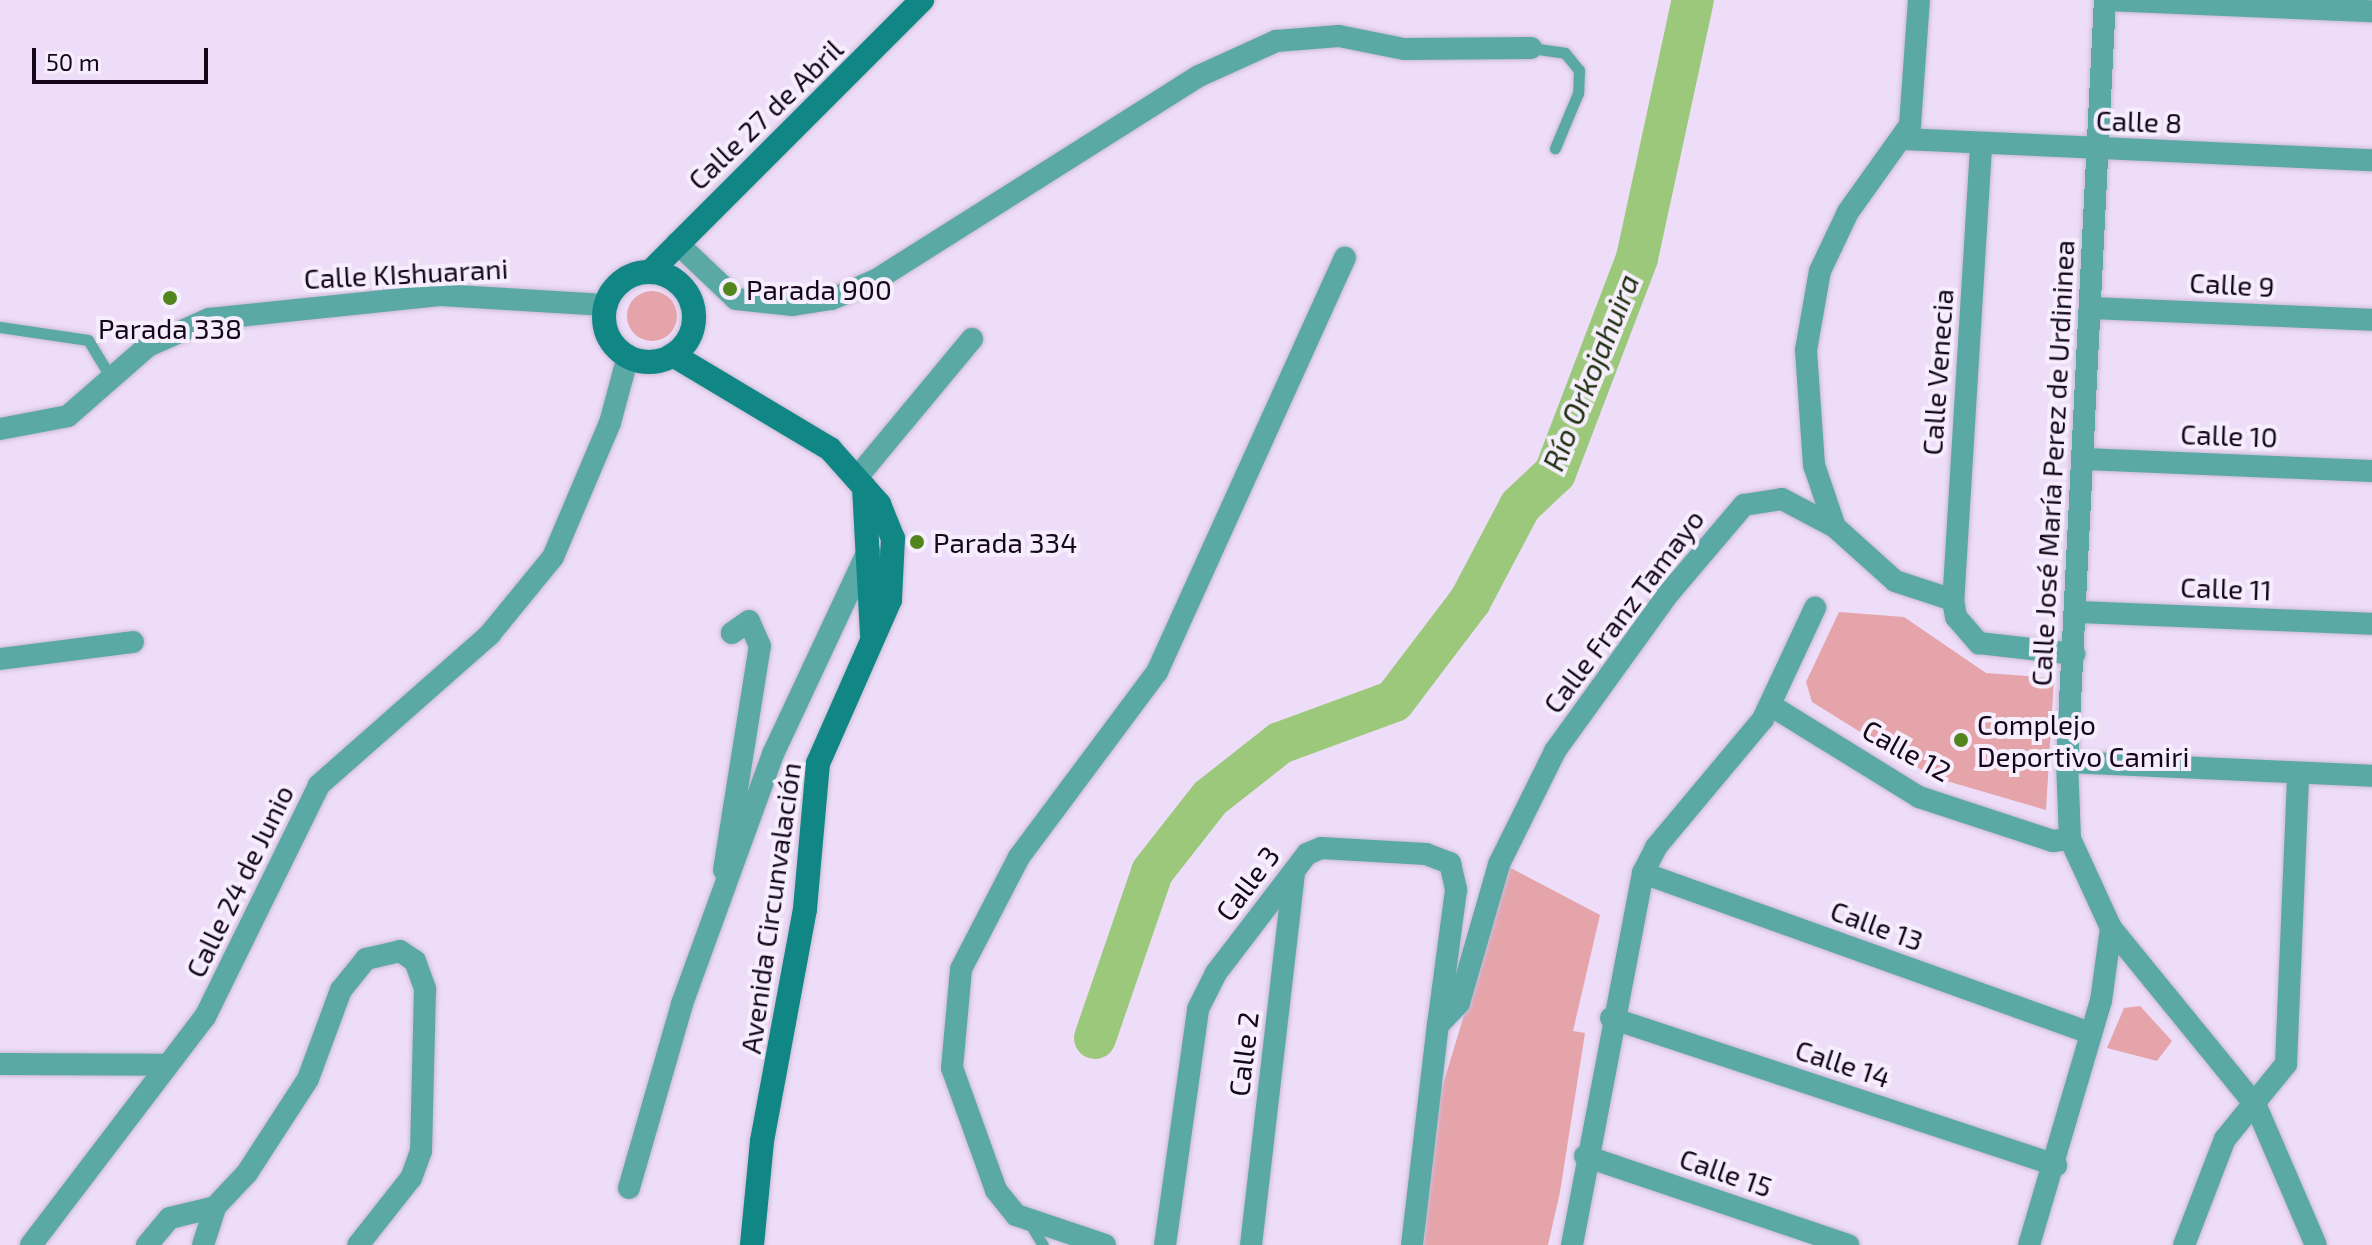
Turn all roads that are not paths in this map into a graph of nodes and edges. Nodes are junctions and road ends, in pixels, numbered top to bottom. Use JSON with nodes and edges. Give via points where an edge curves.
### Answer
{"nodes":[{"id":1,"x":922,"y":0,"type":"edge"},
{"id":2,"x":1919,"y":0,"type":"edge"},
{"id":3,"x":2105,"y":0,"type":"edge"},
{"id":4,"x":2372,"y":11,"type":"edge"},
{"id":5,"x":1531,"y":48,"type":"joint"},
{"id":6,"x":1903,"y":139,"type":"junction"},
{"id":7,"x":1981,"y":147,"type":"junction"},
{"id":8,"x":1555,"y":148,"type":"dead end"},
{"id":9,"x":2096,"y":149,"type":"junction"},
{"id":10,"x":2372,"y":160,"type":"edge"},
{"id":11,"x":677,"y":243,"type":"junction"},
{"id":12,"x":1345,"y":258,"type":"dead end"},
{"id":13,"x":650,"y":272,"type":"junction"},
{"id":14,"x":605,"y":305,"type":"junction"},
{"id":15,"x":2090,"y":308,"type":"junction"},
{"id":16,"x":2372,"y":320,"type":"edge"},
{"id":17,"x":0,"y":327,"type":"edge"},
{"id":18,"x":972,"y":339,"type":"dead end"},
{"id":19,"x":673,"y":355,"type":"junction"},
{"id":20,"x":628,"y":356,"type":"junction"},
{"id":21,"x":110,"y":376,"type":"junction"},
{"id":22,"x":0,"y":429,"type":"edge"},
{"id":23,"x":2084,"y":459,"type":"junction"},
{"id":24,"x":2372,"y":471,"type":"edge"},
{"id":25,"x":861,"y":481,"type":"junction"},
{"id":26,"x":1835,"y":527,"type":"junction"},
{"id":27,"x":894,"y":552,"type":"junction"},
{"id":28,"x":865,"y":558,"type":"junction"},
{"id":29,"x":1953,"y":600,"type":"junction"},
{"id":30,"x":1815,"y":608,"type":"dead end"},
{"id":31,"x":2077,"y":612,"type":"junction"},
{"id":32,"x":2372,"y":624,"type":"edge"},
{"id":33,"x":732,"y":633,"type":"dead end"},
{"id":34,"x":872,"y":636,"type":"junction"},
{"id":35,"x":133,"y":642,"type":"dead end"},
{"id":36,"x":2074,"y":654,"type":"junction"},
{"id":37,"x":0,"y":659,"type":"edge"},
{"id":38,"x":1770,"y":705,"type":"junction"},
{"id":39,"x":2067,"y":762,"type":"junction"},
{"id":40,"x":2298,"y":773,"type":"junction"},
{"id":41,"x":2372,"y":776,"type":"edge"},
{"id":42,"x":2070,"y":839,"type":"junction"},
{"id":43,"x":1295,"y":870,"type":"junction"},
{"id":44,"x":1643,"y":873,"type":"junction"},
{"id":45,"x":721,"y":903,"type":"junction"},
{"id":46,"x":2111,"y":928,"type":"junction"},
{"id":47,"x":1611,"y":1018,"type":"junction"},
{"id":48,"x":1438,"y":1025,"type":"junction"},
{"id":49,"x":2091,"y":1033,"type":"junction"},
{"id":50,"x":0,"y":1064,"type":"edge"},
{"id":51,"x":167,"y":1065,"type":"junction"},
{"id":52,"x":2256,"y":1106,"type":"junction"},
{"id":53,"x":1585,"y":1156,"type":"junction"},
{"id":54,"x":2056,"y":1165,"type":"junction"},
{"id":55,"x":629,"y":1188,"type":"dead end"},
{"id":56,"x":215,"y":1207,"type":"junction"},
{"id":57,"x":1028,"y":1221,"type":"junction"},
{"id":58,"x":31,"y":1245,"type":"edge"},
{"id":59,"x":147,"y":1245,"type":"edge"},
{"id":60,"x":203,"y":1245,"type":"edge"},
{"id":61,"x":358,"y":1245,"type":"edge"},
{"id":62,"x":752,"y":1245,"type":"edge"},
{"id":63,"x":1043,"y":1245,"type":"edge"},
{"id":64,"x":1105,"y":1245,"type":"edge"},
{"id":65,"x":1165,"y":1245,"type":"edge"},
{"id":66,"x":1251,"y":1245,"type":"edge"},
{"id":67,"x":1412,"y":1245,"type":"edge"},
{"id":68,"x":1572,"y":1245,"type":"edge"},
{"id":69,"x":1848,"y":1245,"type":"edge"},
{"id":70,"x":2029,"y":1245,"type":"edge"},
{"id":71,"x":2184,"y":1245,"type":"edge"},
{"id":72,"x":2316,"y":1245,"type":"edge"}],
"edges":[{"from":1,"to":11,"type":"main road","name":"Calle 27 de Abril"},
{"from":2,"to":6,"type":"street"},
{"from":3,"to":4,"type":"street"},
{"from":3,"to":9,"type":"street","name":"Calle José María Perez de Urdininea"},
{"from":5,"to":8,"type":"lane","via":[[1565,53],[1579,70],[1571,116]]},
{"from":5,"to":11,"type":"street","via":[[1404,49],[1339,36],[1276,41],[1199,76],[876,280],[832,299],[793,305],[736,299]]},
{"from":6,"to":7,"type":"street","name":"Calle 8"},
{"from":6,"to":26,"type":"street","via":[[1868,179],[1820,271],[1806,350],[1814,465]]},
{"from":7,"to":9,"type":"street","name":"Calle 8"},
{"from":7,"to":29,"type":"street","name":"Calle Venecia"},
{"from":9,"to":10,"type":"street","name":"Calle 8"},
{"from":9,"to":15,"type":"street","name":"Calle José María Perez de Urdininea"},
{"from":11,"to":13,"type":"main road","name":"Calle 27 de Abril"},
{"from":12,"to":57,"type":"street","via":[[1157,672],[1019,857],[961,969],[952,1068],[963,1111],[996,1190]]},
{"from":13,"to":14,"type":"main road","via":[[622,281]]},
{"from":13,"to":19,"type":"main road","via":[[677,281],[692,305],[691,333]]},
{"from":14,"to":20,"type":"main road","via":[[608,335]]},
{"from":14,"to":21,"type":"street","name":"Calle KIshuarani","via":[[440,295],[209,319],[172,330]]},
{"from":15,"to":16,"type":"street","name":"Calle 9"},
{"from":15,"to":23,"type":"street","name":"Calle José María Perez de Urdininea"},
{"from":17,"to":21,"type":"lane","via":[[88,340]]},
{"from":18,"to":25,"type":"street"},
{"from":19,"to":20,"type":"main road","via":[[650,362]]},
{"from":19,"to":25,"type":"main road","name":"Avenida Circunvalación","via":[[792,424]]},
{"from":20,"to":51,"type":"street","name":"Calle 24 de Junio","via":[[610,423],[553,557],[490,634],[319,785],[226,981]]},
{"from":21,"to":22,"type":"street","name":"Calle KIshuarani","via":[[68,416]]},
{"from":23,"to":24,"type":"street","name":"Calle 10"},
{"from":23,"to":31,"type":"street","name":"Calle José María Perez de Urdininea"},
{"from":25,"to":27,"type":"main road","name":"Avenida Circunvalación","via":[[889,518]]},
{"from":25,"to":28,"type":"main road","name":"Avenida Circunvalación"},
{"from":26,"to":29,"type":"street","name":"Calle Franz Tamayo","via":[[1895,581]]},
{"from":26,"to":48,"type":"street","name":"Calle Franz Tamayo","via":[[1782,499],[1744,505],[1669,593],[1555,751],[1519,814],[1459,1003]]},
{"from":27,"to":28,"type":"street"},
{"from":27,"to":34,"type":"main road","name":"Avenida Circunvalación","via":[[890,600]]},
{"from":28,"to":34,"type":"main road","name":"Avenida Circunvalación"},
{"from":28,"to":45,"type":"street","via":[[773,754]]},
{"from":29,"to":36,"type":"street","via":[[1956,617],[1979,643]]},
{"from":30,"to":38,"type":"street"},
{"from":31,"to":32,"type":"street","name":"Calle 11"},
{"from":31,"to":36,"type":"street","name":"Calle José María Perez de Urdininea"},
{"from":33,"to":45,"type":"street","via":[[749,621],[760,646],[728,809]]},
{"from":34,"to":62,"type":"main road","name":"Avenida Circunvalación","via":[[818,763],[805,909],[762,1141]]},
{"from":35,"to":37,"type":"street"},
{"from":36,"to":39,"type":"street","name":"Calle José María Perez de Urdininea"},
{"from":38,"to":42,"type":"street","name":"Calle 12","via":[[1919,797],[2053,841]]},
{"from":38,"to":44,"type":"street"},
{"from":39,"to":40,"type":"street"},
{"from":39,"to":42,"type":"street","name":"Calle José María Perez de Urdininea"},
{"from":40,"to":41,"type":"street"},
{"from":40,"to":52,"type":"street","via":[[2286,1064]]},
{"from":42,"to":46,"type":"street","name":"Calle José María Perez de Urdininea"},
{"from":43,"to":48,"type":"street","name":"Calle 3","via":[[1321,848],[1426,854],[1450,863],[1456,890]]},
{"from":43,"to":65,"type":"street","name":"Calle 3","via":[[1216,973],[1198,1009]]},
{"from":43,"to":66,"type":"street","name":"Calle 2"},
{"from":44,"to":47,"type":"street"},
{"from":44,"to":49,"type":"street","name":"Calle 13"},
{"from":45,"to":55,"type":"street","via":[[682,1004]]},
{"from":46,"to":49,"type":"street"},
{"from":46,"to":52,"type":"street","name":"Calle José María Perez de Urdininea"},
{"from":47,"to":53,"type":"street"},
{"from":47,"to":54,"type":"street","name":"Calle 14"},
{"from":48,"to":67,"type":"street"},
{"from":49,"to":54,"type":"street"},
{"from":50,"to":51,"type":"street"},
{"from":51,"to":58,"type":"street","name":"Calle 24 de Junio"},
{"from":52,"to":71,"type":"street","via":[[2213,1162]]},
{"from":52,"to":72,"type":"street","name":"Calle José María Perez de Urdininea"},
{"from":53,"to":68,"type":"street"},
{"from":53,"to":69,"type":"street","name":"Calle 15"},
{"from":54,"to":70,"type":"street"},
{"from":56,"to":59,"type":"street","via":[[170,1218]]},
{"from":56,"to":60,"type":"street"},
{"from":56,"to":61,"type":"street","via":[[247,1173],[308,1079],[341,990],[366,959],[383,949],[400,951],[415,961],[425,989],[421,1151],[411,1178]]},
{"from":57,"to":63,"type":"lane"},
{"from":57,"to":64,"type":"street"}]}
